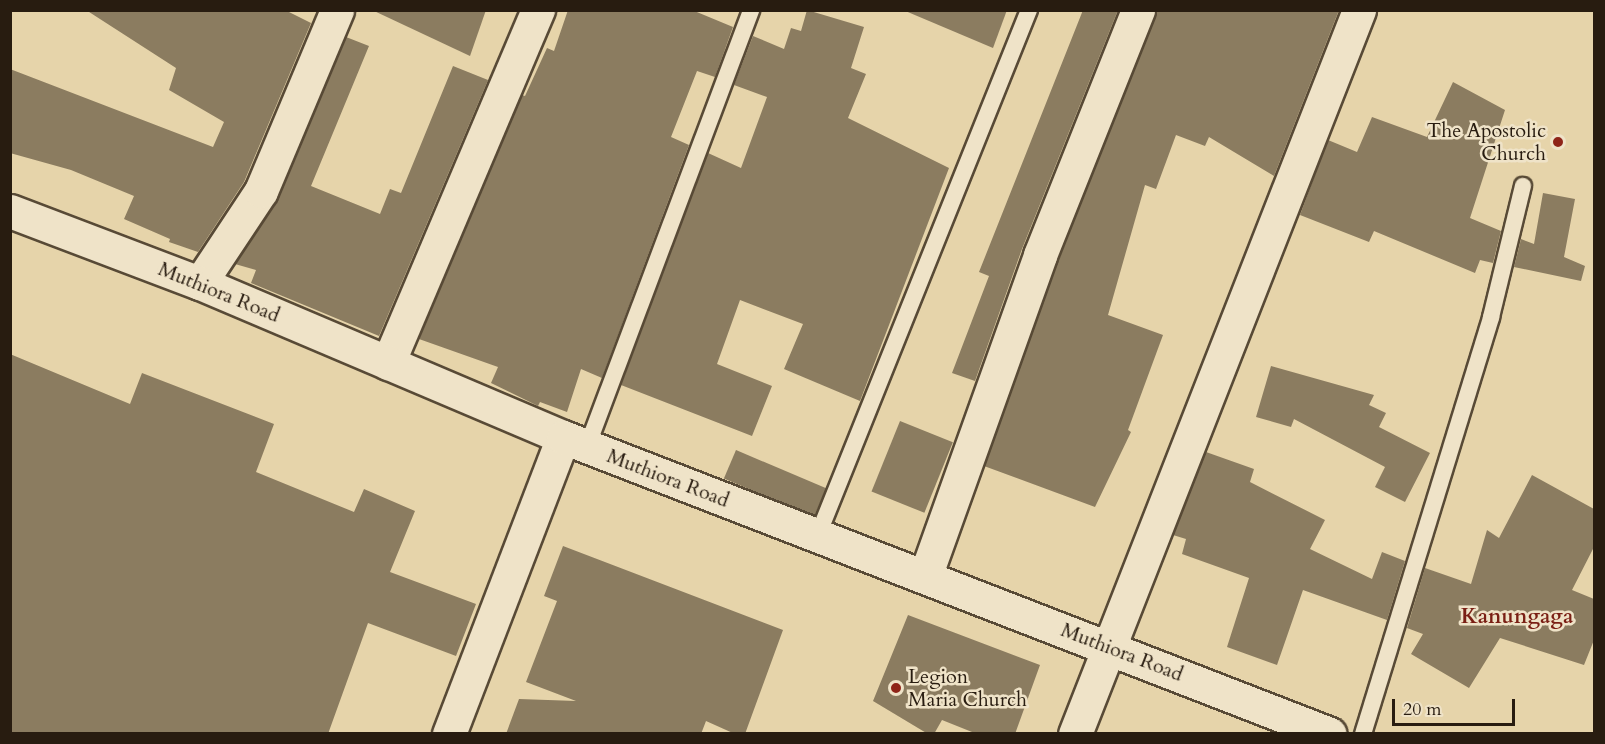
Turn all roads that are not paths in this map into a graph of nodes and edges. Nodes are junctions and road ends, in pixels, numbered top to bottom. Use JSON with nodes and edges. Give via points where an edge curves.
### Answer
{"nodes":[{"id":1,"x":337,"y":10,"type":"edge"},
{"id":2,"x":538,"y":10,"type":"edge"},
{"id":3,"x":751,"y":10,"type":"edge"},
{"id":4,"x":1029,"y":10,"type":"edge"},
{"id":5,"x":1138,"y":10,"type":"edge"},
{"id":6,"x":1359,"y":10,"type":"edge"},
{"id":7,"x":1523,"y":186,"type":"dead end"},
{"id":8,"x":10,"y":211,"type":"edge"},
{"id":9,"x":200,"y":283,"type":"junction"},
{"id":10,"x":388,"y":363,"type":"junction"},
{"id":11,"x":575,"y":442,"type":"junction"},
{"id":12,"x":818,"y":535,"type":"junction"},
{"id":13,"x":926,"y":574,"type":"junction"},
{"id":14,"x":1109,"y":647,"type":"junction"},
{"id":15,"x":449,"y":734,"type":"edge"},
{"id":16,"x":1076,"y":734,"type":"edge"},
{"id":17,"x":1330,"y":734,"type":"edge"},
{"id":18,"x":1363,"y":734,"type":"edge"}],
"edges":[{"from":1,"to":9,"type":"street","via":[[261,191]]},
{"from":2,"to":10,"type":"street"},
{"from":3,"to":11,"type":"lane"},
{"from":4,"to":12,"type":"lane"},
{"from":5,"to":13,"type":"street","via":[[1040,255]]},
{"from":6,"to":14,"type":"street"},
{"from":7,"to":18,"type":"lane","via":[[1491,317]]},
{"from":8,"to":9,"type":"street","name":"Muthiora Road"},
{"from":9,"to":10,"type":"street","name":"Muthiora Road"},
{"from":10,"to":11,"type":"street","name":"Muthiora Road"},
{"from":11,"to":12,"type":"street","name":"Muthiora Road"},
{"from":11,"to":15,"type":"street"},
{"from":12,"to":13,"type":"street","name":"Muthiora Road"},
{"from":13,"to":14,"type":"street","name":"Muthiora Road"},
{"from":14,"to":16,"type":"street"},
{"from":14,"to":17,"type":"street","name":"Muthiora Road"}]}
